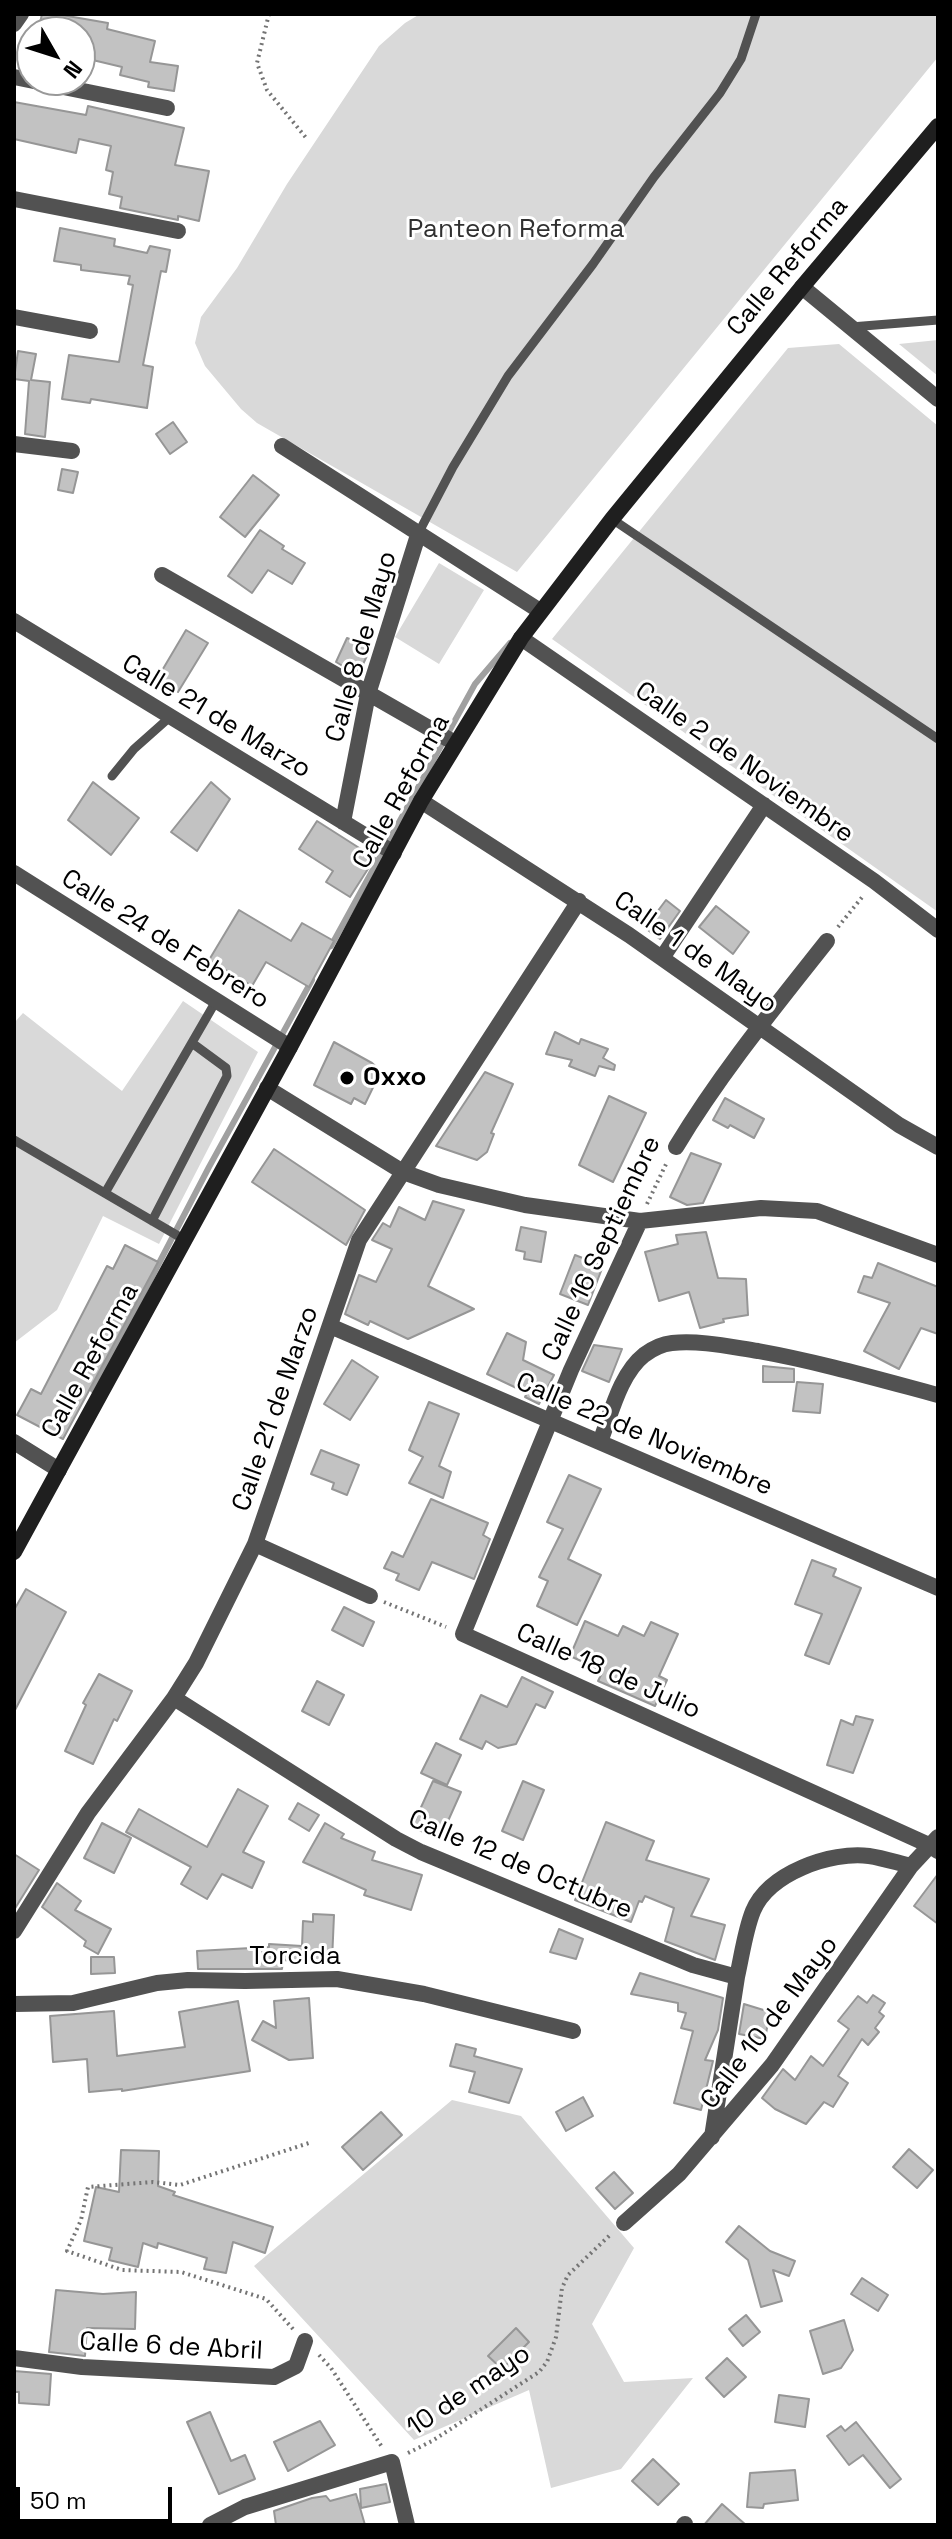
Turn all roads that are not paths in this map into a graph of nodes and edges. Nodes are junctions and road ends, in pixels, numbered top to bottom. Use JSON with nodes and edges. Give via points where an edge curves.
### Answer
{"nodes":[{"id":1,"x":21,"y":14,"type":"edge"},
{"id":2,"x":756,"y":14,"type":"edge"},
{"id":3,"x":14,"y":24,"type":"edge"},
{"id":4,"x":14,"y":77,"type":"edge"},
{"id":5,"x":167,"y":108,"type":"dead end"},
{"id":6,"x":938,"y":126,"type":"edge"},
{"id":7,"x":14,"y":199,"type":"edge"},
{"id":8,"x":178,"y":231,"type":"dead end"},
{"id":9,"x":802,"y":287,"type":"junction"},
{"id":10,"x":14,"y":317,"type":"edge"},
{"id":11,"x":938,"y":320,"type":"edge"},
{"id":12,"x":851,"y":327,"type":"junction"},
{"id":13,"x":90,"y":331,"type":"dead end"},
{"id":14,"x":938,"y":399,"type":"edge"},
{"id":15,"x":14,"y":444,"type":"edge"},
{"id":16,"x":282,"y":446,"type":"dead end"},
{"id":17,"x":72,"y":451,"type":"dead end"},
{"id":18,"x":612,"y":519,"type":"junction"},
{"id":19,"x":419,"y":532,"type":"junction"},
{"id":20,"x":162,"y":575,"type":"dead end"},
{"id":21,"x":540,"y":611,"type":"junction"},
{"id":22,"x":14,"y":621,"type":"edge"},
{"id":23,"x":521,"y":638,"type":"junction"},
{"id":24,"x":368,"y":694,"type":"junction"},
{"id":25,"x":170,"y":717,"type":"junction"},
{"id":26,"x":938,"y":739,"type":"edge"},
{"id":27,"x":455,"y":743,"type":"junction"},
{"id":28,"x":112,"y":776,"type":"dead end"},
{"id":29,"x":421,"y":801,"type":"junction"},
{"id":30,"x":764,"y":805,"type":"junction"},
{"id":31,"x":343,"y":822,"type":"junction"},
{"id":32,"x":394,"y":853,"type":"junction"},
{"id":33,"x":14,"y":873,"type":"edge"},
{"id":34,"x":579,"y":901,"type":"junction"},
{"id":35,"x":938,"y":930,"type":"edge"},
{"id":36,"x":827,"y":941,"type":"road end"},
{"id":37,"x":662,"y":958,"type":"junction"},
{"id":38,"x":216,"y":1001,"type":"junction"},
{"id":39,"x":759,"y":1028,"type":"junction"},
{"id":40,"x":192,"y":1043,"type":"junction"},
{"id":41,"x":290,"y":1047,"type":"junction"},
{"id":42,"x":267,"y":1088,"type":"junction"},
{"id":43,"x":14,"y":1140,"type":"edge"},
{"id":44,"x":676,"y":1147,"type":"road end"},
{"id":45,"x":938,"y":1147,"type":"edge"},
{"id":46,"x":403,"y":1172,"type":"junction"},
{"id":47,"x":105,"y":1193,"type":"junction"},
{"id":48,"x":152,"y":1221,"type":"junction"},
{"id":49,"x":640,"y":1221,"type":"junction"},
{"id":50,"x":185,"y":1240,"type":"junction"},
{"id":51,"x":938,"y":1255,"type":"edge"},
{"id":52,"x":330,"y":1326,"type":"junction"},
{"id":53,"x":938,"y":1395,"type":"edge"},
{"id":54,"x":550,"y":1421,"type":"junction"},
{"id":55,"x":14,"y":1442,"type":"edge"},
{"id":56,"x":600,"y":1442,"type":"junction"},
{"id":57,"x":59,"y":1470,"type":"junction"},
{"id":58,"x":255,"y":1544,"type":"junction"},
{"id":59,"x":14,"y":1552,"type":"edge"},
{"id":60,"x":938,"y":1588,"type":"edge"},
{"id":61,"x":370,"y":1596,"type":"road end"},
{"id":62,"x":463,"y":1634,"type":"joint"},
{"id":63,"x":174,"y":1698,"type":"junction"},
{"id":64,"x":935,"y":1845,"type":"edge"},
{"id":65,"x":911,"y":1866,"type":"junction"},
{"id":66,"x":14,"y":1931,"type":"edge"},
{"id":67,"x":737,"y":1977,"type":"junction"},
{"id":68,"x":14,"y":2004,"type":"edge"},
{"id":69,"x":573,"y":2031,"type":"dead end"},
{"id":70,"x":712,"y":2139,"type":"junction"},
{"id":71,"x":624,"y":2223,"type":"road end"},
{"id":72,"x":305,"y":2341,"type":"road end"},
{"id":73,"x":14,"y":2358,"type":"edge"},
{"id":74,"x":210,"y":2525,"type":"edge"},
{"id":75,"x":407,"y":2525,"type":"edge"}],
"edges":[{"from":1,"to":3,"type":"street"},
{"from":2,"to":19,"type":"lane","via":[[741,59],[720,93],[508,376]]},
{"from":4,"to":5,"type":"street"},
{"from":6,"to":9,"type":"street","name":"Calle Reforma"},
{"from":7,"to":8,"type":"street"},
{"from":9,"to":12,"type":"street"},
{"from":9,"to":18,"type":"street","name":"Calle Reforma"},
{"from":10,"to":13,"type":"street"},
{"from":11,"to":12,"type":"lane"},
{"from":12,"to":14,"type":"street"},
{"from":15,"to":17,"type":"street"},
{"from":16,"to":19,"type":"street"},
{"from":18,"to":21,"type":"street","name":"Calle Reforma"},
{"from":18,"to":26,"type":"lane"},
{"from":19,"to":21,"type":"street"},
{"from":19,"to":24,"type":"street","name":"Calle 8 de Mayo"},
{"from":20,"to":24,"type":"street"},
{"from":21,"to":23,"type":"street","name":"Calle Reforma"},
{"from":22,"to":25,"type":"street","name":"Calle 21 de Marzo"},
{"from":23,"to":27,"type":"street","name":"Calle Reforma"},
{"from":23,"to":30,"type":"street","name":"Calle 2 de Noviembre"},
{"from":24,"to":27,"type":"street"},
{"from":24,"to":31,"type":"street","name":"Calle 8 de Mayo"},
{"from":25,"to":28,"type":"lane"},
{"from":25,"to":31,"type":"street","name":"Calle 21 de Marzo"},
{"from":27,"to":29,"type":"street","name":"Calle Reforma"},
{"from":29,"to":32,"type":"street","name":"Calle Reforma"},
{"from":29,"to":34,"type":"street","name":"Calle 1 de Mayo"},
{"from":30,"to":35,"type":"street","name":"Calle 2 de Noviembre"},
{"from":30,"to":37,"type":"street"},
{"from":31,"to":32,"type":"street","name":"Calle 21 de Marzo"},
{"from":32,"to":41,"type":"street","name":"Calle Reforma"},
{"from":33,"to":38,"type":"street","name":"Calle 24 de Febrero"},
{"from":34,"to":37,"type":"street","name":"Calle 1 de Mayo"},
{"from":34,"to":46,"type":"street","name":"Calle 21 de Marzo"},
{"from":36,"to":39,"type":"street","name":"Calle 16 Septiembre"},
{"from":37,"to":39,"type":"street","name":"Calle 1 de Mayo"},
{"from":38,"to":40,"type":"lane"},
{"from":38,"to":41,"type":"street","name":"Calle 24 de Febrero"},
{"from":39,"to":44,"type":"street","name":"Calle 16 Septiembre"},
{"from":39,"to":45,"type":"street","name":"Calle 1 de Mayo"},
{"from":40,"to":47,"type":"lane"},
{"from":40,"to":48,"type":"lane","via":[[226,1068],[227,1076]]},
{"from":41,"to":42,"type":"street","name":"Calle Reforma"},
{"from":42,"to":46,"type":"street"},
{"from":42,"to":50,"type":"street","name":"Calle Reforma"},
{"from":43,"to":47,"type":"lane"},
{"from":46,"to":49,"type":"street","via":[[525,1205]]},
{"from":46,"to":52,"type":"street","name":"Calle 21 de Marzo","via":[[359,1240]]},
{"from":47,"to":48,"type":"lane"},
{"from":48,"to":50,"type":"lane"},
{"from":49,"to":51,"type":"street","via":[[793,1207],[848,1220]]},
{"from":49,"to":54,"type":"street","name":"Calle 16 Septiembre"},
{"from":50,"to":57,"type":"street","name":"Calle Reforma"},
{"from":52,"to":54,"type":"street","name":"Calle 22 de Noviembre"},
{"from":52,"to":58,"type":"street","name":"Calle 21 de Marzo"},
{"from":53,"to":56,"type":"street","via":[[791,1358],[672,1343],[643,1356],[632,1369]]},
{"from":54,"to":56,"type":"street","name":"Calle 22 de Noviembre"},
{"from":54,"to":62,"type":"street","name":"Calle 16 Septiembre"},
{"from":55,"to":57,"type":"street"},
{"from":56,"to":60,"type":"street","name":"Calle 22 de Noviembre"},
{"from":57,"to":59,"type":"street","name":"Calle Reforma"},
{"from":58,"to":61,"type":"street"},
{"from":58,"to":63,"type":"street","name":"Calle 21 de Marzo"},
{"from":62,"to":64,"type":"street","name":"Calle 18 de Julio"},
{"from":63,"to":66,"type":"street","name":"Calle 21 de Marzo","via":[[88,1813]]},
{"from":63,"to":67,"type":"street","name":"Calle 12 de Octubre","via":[[421,1852],[693,1965]]},
{"from":64,"to":65,"type":"street","name":"Calle 10 de Mayo"},
{"from":65,"to":67,"type":"street","via":[[844,1856],[781,1878],[753,1911]]},
{"from":65,"to":70,"type":"street","name":"Calle 10 de Mayo","via":[[772,2065]]},
{"from":67,"to":70,"type":"street"},
{"from":68,"to":69,"type":"street","name":"Torcida","via":[[73,2003],[188,1980],[337,1979],[424,1994]]},
{"from":70,"to":71,"type":"street","name":"Calle 10 de Mayo"},
{"from":72,"to":73,"type":"street","name":"Calle 6 de Abril","via":[[296,2366],[274,2377],[82,2367]]},
{"from":74,"to":75,"type":"street","via":[[245,2507],[392,2462]]}]}
